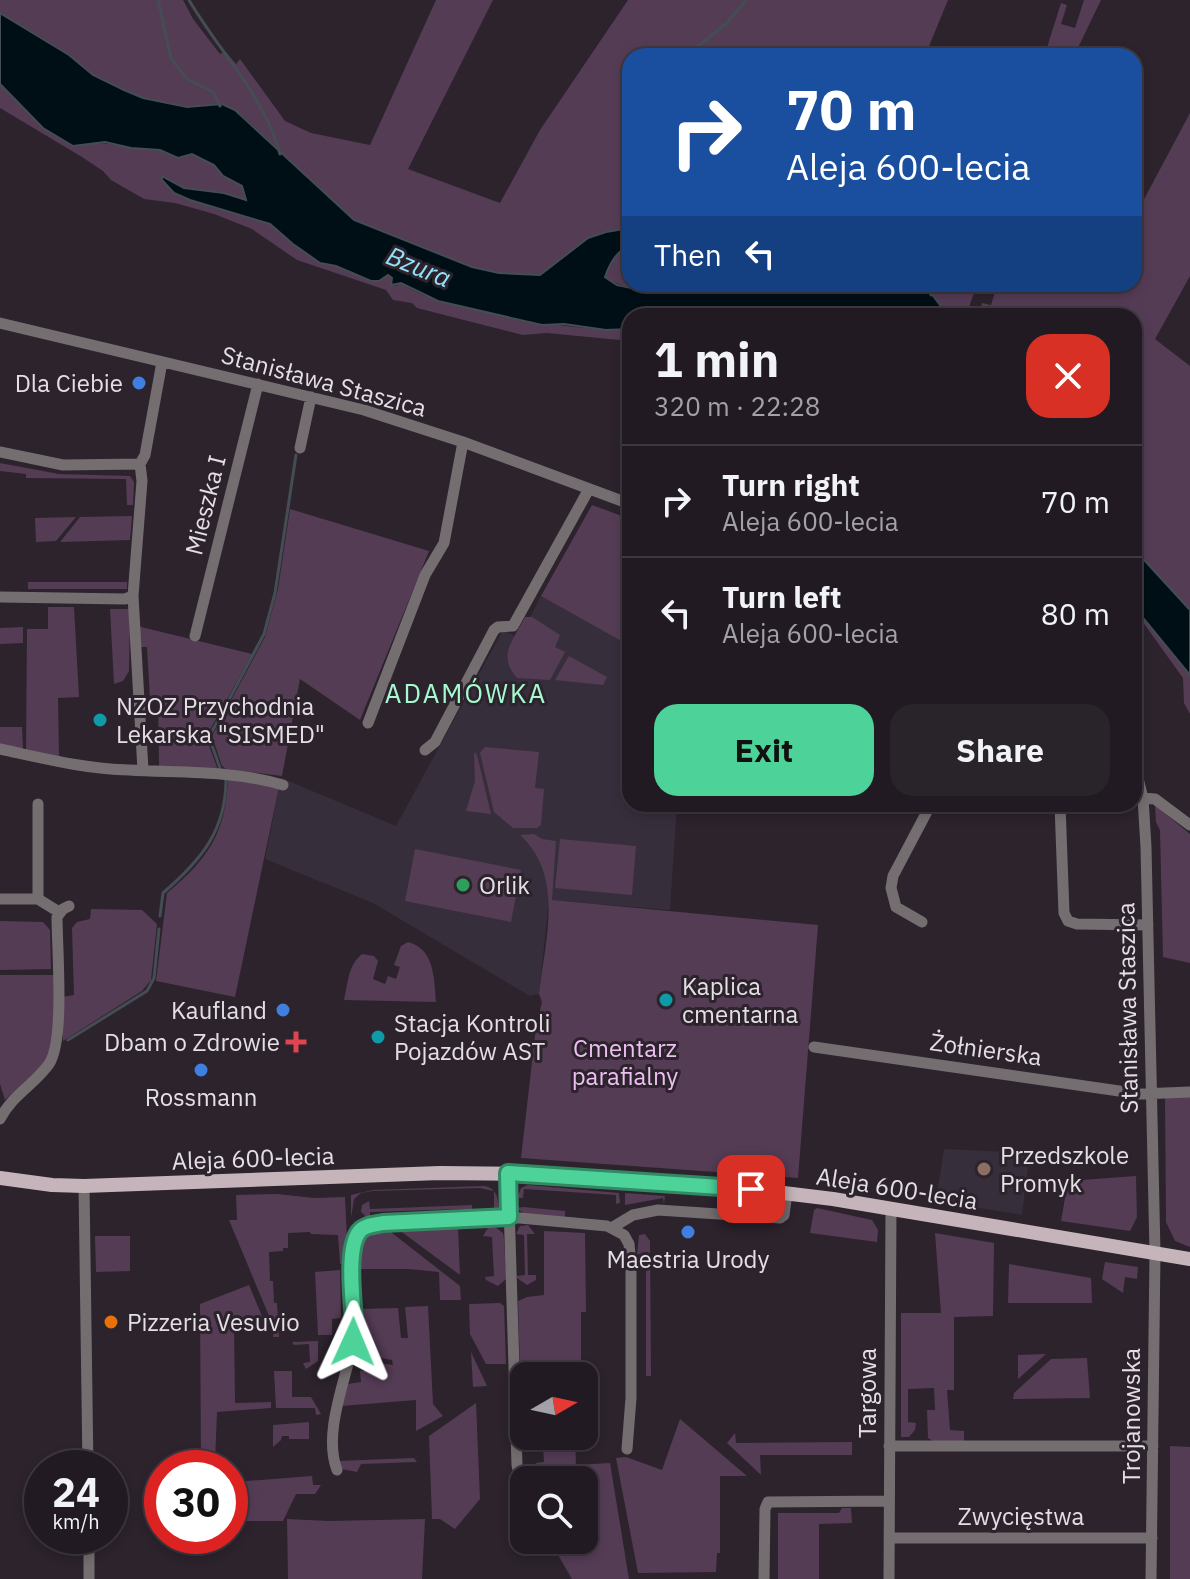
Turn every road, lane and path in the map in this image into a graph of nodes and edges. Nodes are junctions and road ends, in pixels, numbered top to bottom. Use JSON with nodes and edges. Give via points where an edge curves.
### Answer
{"nodes":[{"id":1,"x":0,"y":323,"type":"edge"},
{"id":2,"x":162,"y":362,"type":"junction"},
{"id":3,"x":258,"y":384,"type":"junction"},
{"id":4,"x":311,"y":397,"type":"junction"},
{"id":5,"x":463,"y":442,"type":"junction"},
{"id":6,"x":300,"y":448,"type":"dead end"},
{"id":7,"x":0,"y":452,"type":"edge"},
{"id":8,"x":140,"y":464,"type":"junction"},
{"id":9,"x":589,"y":489,"type":"junction"},
{"id":10,"x":622,"y":501,"type":"edge"},
{"id":11,"x":133,"y":596,"type":"junction"},
{"id":12,"x":0,"y":597,"type":"edge"},
{"id":13,"x":195,"y":636,"type":"dead end"},
{"id":14,"x":368,"y":723,"type":"dead end"},
{"id":15,"x":0,"y":749,"type":"edge"},
{"id":16,"x":425,"y":750,"type":"dead end"},
{"id":17,"x":143,"y":770,"type":"junction"},
{"id":18,"x":283,"y":785,"type":"dead end"},
{"id":19,"x":1142,"y":794,"type":"edge"},
{"id":20,"x":1143,"y":798,"type":"junction"},
{"id":21,"x":38,"y":804,"type":"dead end"},
{"id":22,"x":927,"y":812,"type":"edge"},
{"id":23,"x":1060,"y":812,"type":"edge"},
{"id":24,"x":1190,"y":825,"type":"edge"},
{"id":25,"x":0,"y":899,"type":"edge"},
{"id":26,"x":38,"y":899,"type":"junction"},
{"id":27,"x":922,"y":922,"type":"dead end"},
{"id":28,"x":1148,"y":925,"type":"junction"},
{"id":29,"x":814,"y":1047,"type":"dead end"},
{"id":30,"x":1190,"y":1092,"type":"edge"},
{"id":31,"x":1151,"y":1094,"type":"junction"},
{"id":32,"x":0,"y":1119,"type":"edge"},
{"id":33,"x":508,"y":1173,"type":"junction"},
{"id":34,"x":0,"y":1178,"type":"edge"},
{"id":35,"x":84,"y":1186,"type":"junction"},
{"id":36,"x":787,"y":1193,"type":"junction"},
{"id":37,"x":891,"y":1208,"type":"junction"},
{"id":38,"x":509,"y":1217,"type":"junction"},
{"id":39,"x":613,"y":1227,"type":"junction"},
{"id":40,"x":1155,"y":1253,"type":"junction"},
{"id":41,"x":1190,"y":1259,"type":"edge"},
{"id":42,"x":889,"y":1446,"type":"junction"},
{"id":43,"x":1153,"y":1446,"type":"junction"},
{"id":44,"x":627,"y":1449,"type":"dead end"},
{"id":45,"x":88,"y":1450,"type":"edge"},
{"id":46,"x":517,"y":1466,"type":"edge"},
{"id":47,"x":337,"y":1470,"type":"dead end"},
{"id":48,"x":889,"y":1501,"type":"junction"},
{"id":49,"x":889,"y":1538,"type":"junction"},
{"id":50,"x":1152,"y":1538,"type":"junction"},
{"id":51,"x":89,"y":1554,"type":"edge"},
{"id":52,"x":89,"y":1579,"type":"edge"},
{"id":53,"x":764,"y":1579,"type":"edge"},
{"id":54,"x":889,"y":1579,"type":"edge"},
{"id":55,"x":1151,"y":1579,"type":"edge"}],
"edges":[{"from":1,"to":2,"type":"street","name":"Stanisława Staszica"},
{"from":2,"to":3,"type":"street","name":"Stanisława Staszica"},
{"from":2,"to":8,"type":"street"},
{"from":3,"to":4,"type":"street","name":"Stanisława Staszica"},
{"from":3,"to":13,"type":"street","name":"Mieszka I"},
{"from":4,"to":5,"type":"street","name":"Stanisława Staszica"},
{"from":4,"to":6,"type":"street"},
{"from":5,"to":9,"type":"street","name":"Stanisława Staszica"},
{"from":5,"to":14,"type":"street","via":[[444,543],[425,575]]},
{"from":7,"to":8,"type":"street","via":[[63,465]]},
{"from":8,"to":11,"type":"street"},
{"from":9,"to":10,"type":"street","name":"Stanisława Staszica"},
{"from":9,"to":16,"type":"street","via":[[513,626],[494,630],[435,742]]},
{"from":11,"to":12,"type":"street"},
{"from":11,"to":17,"type":"street"},
{"from":15,"to":17,"type":"street","via":[[95,768]]},
{"from":17,"to":18,"type":"street","via":[[217,773]]},
{"from":19,"to":20,"type":"street","name":"Stanisława Staszica"},
{"from":20,"to":24,"type":"street","via":[[1155,799]]},
{"from":20,"to":28,"type":"street","name":"Stanisława Staszica"},
{"from":21,"to":26,"type":"street"},
{"from":22,"to":27,"type":"street","via":[[891,888],[896,907]]},
{"from":23,"to":28,"type":"street","via":[[1068,921]]},
{"from":25,"to":26,"type":"street"},
{"from":26,"to":32,"type":"street","via":[[64,909],[58,1033],[49,1065],[15,1096]]},
{"from":28,"to":31,"type":"street","name":"Stanisława Staszica"},
{"from":29,"to":31,"type":"street","name":"Żołnierska"},
{"from":30,"to":31,"type":"street","name":"Żołnierska"},
{"from":31,"to":40,"type":"street","name":"Stanisława Staszica"},
{"from":33,"to":35,"type":"main road","name":"Aleja 600-lecia"},
{"from":33,"to":36,"type":"main road","name":"Aleja 600-lecia"},
{"from":33,"to":38,"type":"street"},
{"from":34,"to":35,"type":"main road","name":"Aleja 600-lecia"},
{"from":35,"to":45,"type":"street"},
{"from":36,"to":37,"type":"main road","name":"Aleja 600-lecia"},
{"from":36,"to":39,"type":"street","name":"Aleja 600-lecia","via":[[780,1218],[658,1210],[633,1215]]},
{"from":37,"to":40,"type":"main road","name":"Aleja 600-lecia"},
{"from":37,"to":42,"type":"street","name":"Targowa"},
{"from":38,"to":39,"type":"street","name":"Aleja 600-lecia"},
{"from":38,"to":46,"type":"street"},
{"from":38,"to":47,"type":"street","name":"Aleja 600-lecia","via":[[383,1223],[360,1231],[352,1267],[355,1334],[334,1417]]},
{"from":39,"to":44,"type":"street","via":[[624,1235],[631,1254]]},
{"from":40,"to":41,"type":"main road","name":"Aleja 600-lecia"},
{"from":40,"to":43,"type":"street","name":"Trojanowska"},
{"from":42,"to":43,"type":"street"},
{"from":42,"to":48,"type":"street","name":"Targowa"},
{"from":43,"to":50,"type":"street","name":"Trojanowska"},
{"from":48,"to":49,"type":"street","name":"Targowa"},
{"from":48,"to":53,"type":"street","via":[[768,1502]]},
{"from":49,"to":50,"type":"street","name":"Zwycięstwa"},
{"from":49,"to":54,"type":"street","name":"Targowa"},
{"from":50,"to":55,"type":"street","name":"Trojanowska"},
{"from":51,"to":52,"type":"street"}]}
